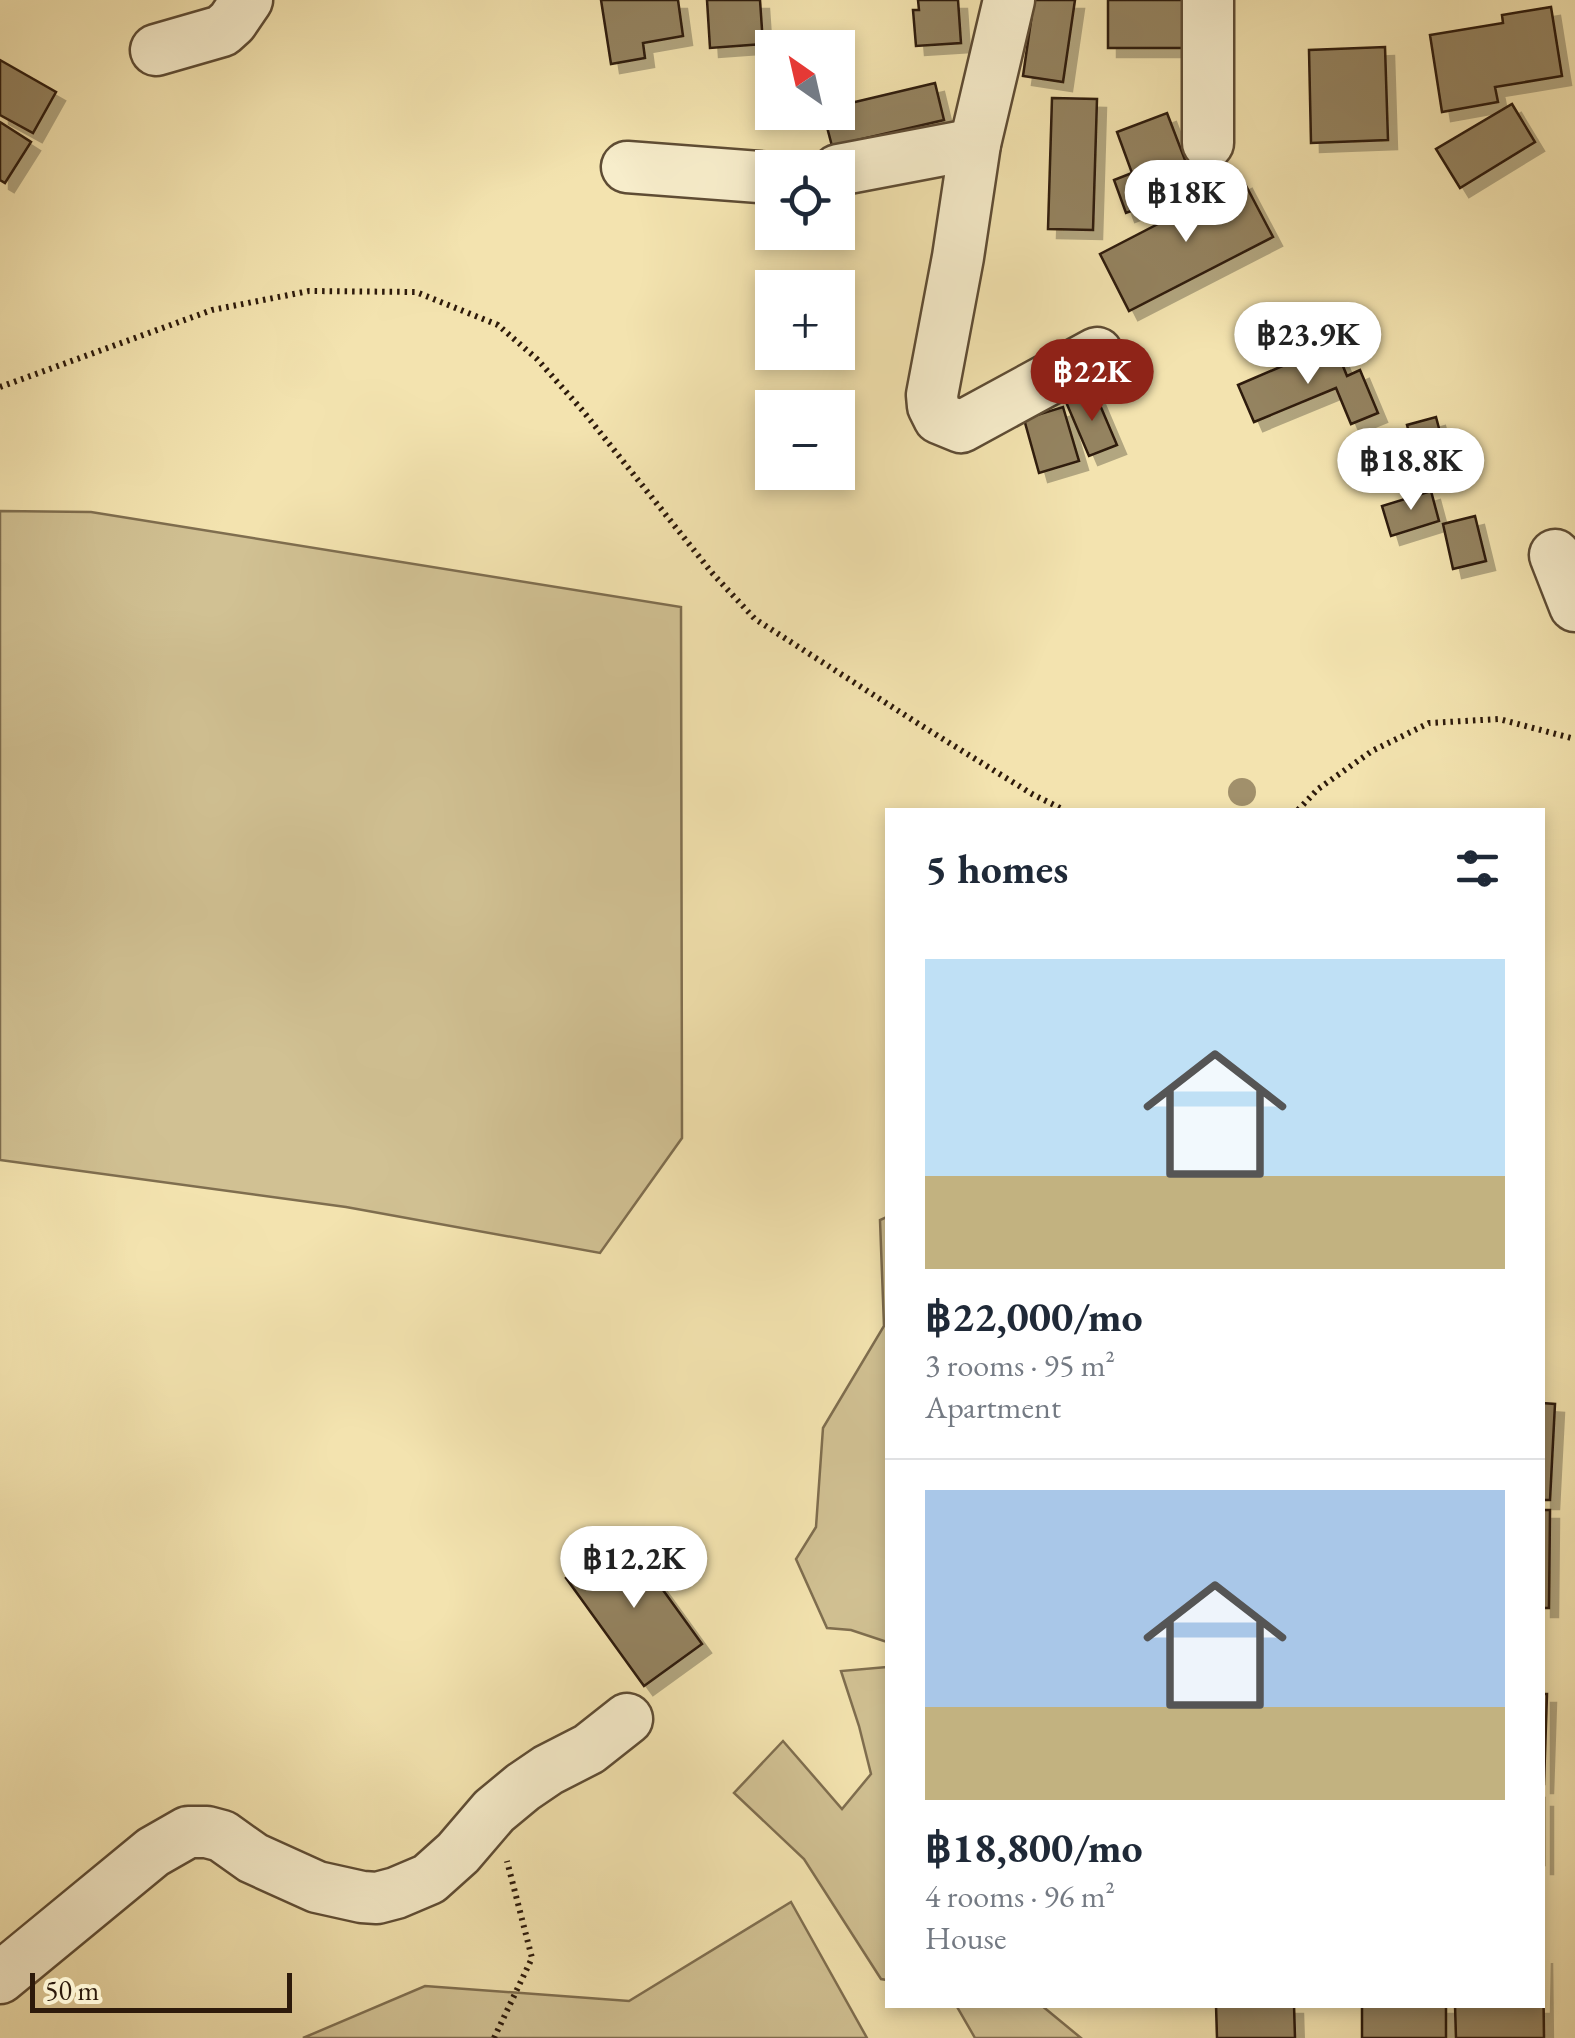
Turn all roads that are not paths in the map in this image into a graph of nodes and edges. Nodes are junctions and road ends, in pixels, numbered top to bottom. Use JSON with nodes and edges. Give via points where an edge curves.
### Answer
{"nodes":[{"id":1,"x":247,"y":0,"type":"edge"},
{"id":2,"x":1009,"y":0,"type":"edge"},
{"id":3,"x":1208,"y":0,"type":"edge"},
{"id":4,"x":156,"y":50,"type":"dead end"},
{"id":5,"x":1208,"y":143,"type":"dead end"},
{"id":6,"x":975,"y":144,"type":"junction"},
{"id":7,"x":627,"y":166,"type":"dead end"},
{"id":8,"x":855,"y":167,"type":"edge"},
{"id":9,"x":755,"y":177,"type":"edge"},
{"id":10,"x":1097,"y":353,"type":"dead end"},
{"id":11,"x":1555,"y":556,"type":"dead end"},
{"id":12,"x":1575,"y":606,"type":"edge"},
{"id":13,"x":627,"y":1719,"type":"dead end"},
{"id":14,"x":0,"y":1978,"type":"edge"}],
"edges":[{"from":1,"to":4,"type":"street","via":[[222,31]]},
{"from":2,"to":6,"type":"street"},
{"from":3,"to":5,"type":"street"},
{"from":6,"to":8,"type":"street"},
{"from":6,"to":10,"type":"street","via":[[932,395],[939,418],[961,426]]},
{"from":7,"to":9,"type":"street"},
{"from":11,"to":12,"type":"street"},
{"from":13,"to":14,"type":"street","via":[[523,1787],[429,1879],[396,1893],[362,1897],[317,1887],[252,1858],[222,1836],[188,1832],[152,1852]]}]}
